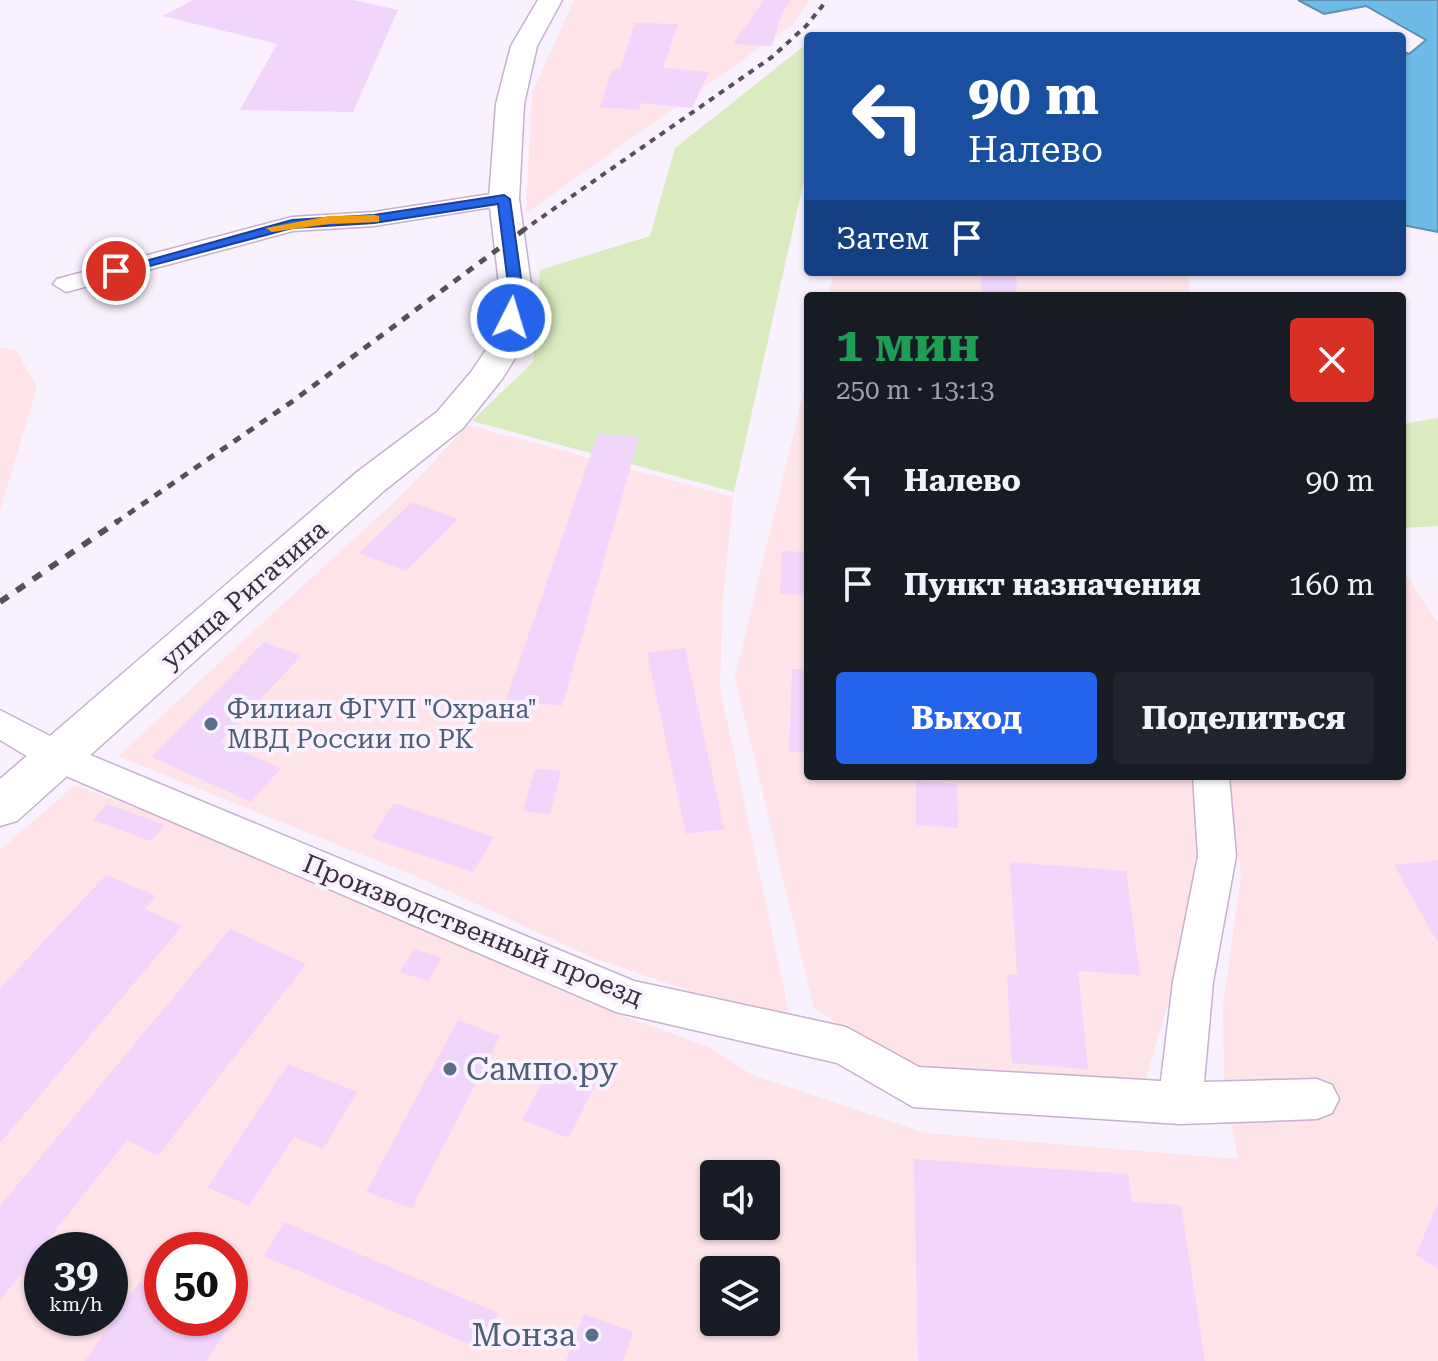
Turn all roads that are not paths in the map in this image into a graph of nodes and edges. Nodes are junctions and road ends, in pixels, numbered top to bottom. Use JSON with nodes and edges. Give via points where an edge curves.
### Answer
{"nodes":[{"id":1,"x":550,"y":0,"type":"edge"},
{"id":2,"x":504,"y":199,"type":"junction"},
{"id":3,"x":66,"y":284,"type":"dead end"},
{"id":4,"x":0,"y":723,"type":"edge"},
{"id":5,"x":58,"y":757,"type":"junction"},
{"id":6,"x":1211,"y":780,"type":"edge"},
{"id":7,"x":0,"y":807,"type":"edge"},
{"id":8,"x":1317,"y":1099,"type":"dead end"},
{"id":9,"x":1180,"y":1103,"type":"junction"}],
"edges":[{"from":1,"to":2,"type":"main road","name":"улица Ригачина","via":[[524,46],[510,104]]},
{"from":2,"to":3,"type":"street","via":[[387,218],[292,224]]},
{"from":2,"to":5,"type":"main road","name":"улица Ригачина","via":[[516,292],[507,344],[484,379],[450,420],[371,481]]},
{"from":4,"to":5,"type":"street","name":"Производственный проезд"},
{"from":5,"to":7,"type":"main road","name":"улица Ригачина"},
{"from":5,"to":9,"type":"street","name":"Производственный проезд","via":[[631,999],[846,1046],[913,1087]]},
{"from":6,"to":9,"type":"street","via":[[1217,856],[1193,982]]},
{"from":8,"to":9,"type":"street","name":"Производственный проезд"}]}
